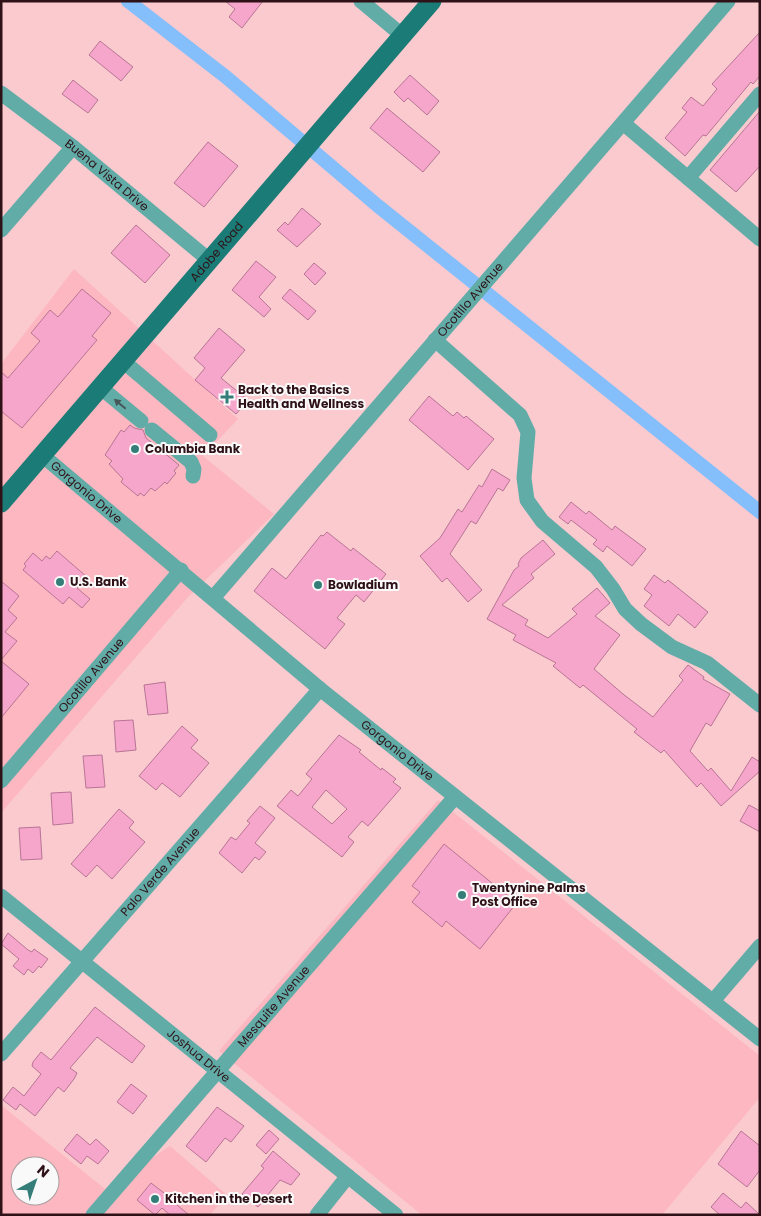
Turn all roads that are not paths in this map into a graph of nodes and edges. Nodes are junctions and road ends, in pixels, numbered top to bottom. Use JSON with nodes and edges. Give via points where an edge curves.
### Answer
{"nodes":[{"id":1,"x":361,"y":1,"type":"edge"},
{"id":2,"x":432,"y":1,"type":"edge"},
{"id":3,"x":728,"y":1,"type":"edge"},
{"id":4,"x":403,"y":36,"type":"junction"},
{"id":5,"x":1,"y":93,"type":"edge"},
{"id":6,"x":760,"y":94,"type":"edge"},
{"id":7,"x":623,"y":123,"type":"junction"},
{"id":8,"x":73,"y":147,"type":"junction"},
{"id":9,"x":688,"y":178,"type":"junction"},
{"id":10,"x":1,"y":230,"type":"edge"},
{"id":11,"x":760,"y":239,"type":"edge"},
{"id":12,"x":209,"y":260,"type":"junction"},
{"id":13,"x":435,"y":340,"type":"junction"},
{"id":14,"x":123,"y":361,"type":"junction"},
{"id":15,"x":100,"y":387,"type":"junction"},
{"id":16,"x":210,"y":434,"type":"dead end"},
{"id":17,"x":42,"y":455,"type":"junction"},
{"id":18,"x":193,"y":476,"type":"dead end"},
{"id":19,"x":1,"y":503,"type":"edge"},
{"id":20,"x":181,"y":570,"type":"junction"},
{"id":21,"x":213,"y":598,"type":"junction"},
{"id":22,"x":320,"y":689,"type":"junction"},
{"id":23,"x":760,"y":705,"type":"edge"},
{"id":24,"x":1,"y":780,"type":"edge"},
{"id":25,"x":455,"y":797,"type":"junction"},
{"id":26,"x":1,"y":896,"type":"edge"},
{"id":27,"x":760,"y":946,"type":"edge"},
{"id":28,"x":82,"y":961,"type":"junction"},
{"id":29,"x":713,"y":1000,"type":"junction"},
{"id":30,"x":760,"y":1039,"type":"edge"},
{"id":31,"x":1,"y":1054,"type":"edge"},
{"id":32,"x":218,"y":1070,"type":"junction"},
{"id":33,"x":348,"y":1176,"type":"junction"},
{"id":34,"x":93,"y":1215,"type":"edge"},
{"id":35,"x":317,"y":1215,"type":"edge"},
{"id":36,"x":396,"y":1215,"type":"edge"}],
"edges":[{"from":1,"to":4,"type":"street"},
{"from":2,"to":4,"type":"main road","name":"Adobe Road"},
{"from":3,"to":7,"type":"street","name":"Ocotillo Avenue"},
{"from":4,"to":12,"type":"main road","name":"Adobe Road"},
{"from":5,"to":8,"type":"street","name":"Buena Vista Drive"},
{"from":6,"to":9,"type":"street"},
{"from":7,"to":9,"type":"street"},
{"from":7,"to":13,"type":"street","name":"Ocotillo Avenue"},
{"from":8,"to":10,"type":"street"},
{"from":8,"to":12,"type":"street","name":"Buena Vista Drive"},
{"from":9,"to":11,"type":"street"},
{"from":12,"to":14,"type":"main road","name":"Adobe Road"},
{"from":13,"to":21,"type":"street","name":"Ocotillo Avenue"},
{"from":13,"to":23,"type":"street","via":[[520,415],[528,432],[524,478],[527,500],[542,521],[596,567],[641,624],[672,647],[707,663]]},
{"from":14,"to":15,"type":"main road","name":"Adobe Road"},
{"from":14,"to":16,"type":"street"},
{"from":15,"to":17,"type":"main road","name":"Adobe Road"},
{"from":18,"to":15,"type":"street","one_way":true,"via":[[191,462]]},
{"from":17,"to":19,"type":"main road","name":"Adobe Road"},
{"from":17,"to":20,"type":"street","name":"Gorgonio Drive"},
{"from":20,"to":21,"type":"street","name":"Gorgonio Drive"},
{"from":20,"to":24,"type":"street","name":"Ocotillo Avenue"},
{"from":21,"to":22,"type":"street","name":"Gorgonio Drive"},
{"from":22,"to":25,"type":"street","name":"Gorgonio Drive"},
{"from":22,"to":28,"type":"street","name":"Palo Verde Avenue"},
{"from":25,"to":29,"type":"street","name":"Gorgonio Drive"},
{"from":25,"to":32,"type":"street","name":"Mesquite Avenue"},
{"from":26,"to":28,"type":"street","name":"Joshua Drive"},
{"from":27,"to":29,"type":"street"},
{"from":28,"to":31,"type":"street","name":"Palo Verde Avenue"},
{"from":28,"to":32,"type":"street","name":"Joshua Drive"},
{"from":29,"to":30,"type":"street","name":"Gorgonio Drive"},
{"from":32,"to":33,"type":"street","name":"Joshua Drive"},
{"from":32,"to":34,"type":"street","name":"Mesquite Avenue"},
{"from":33,"to":35,"type":"street"},
{"from":33,"to":36,"type":"street","name":"Joshua Drive"}]}
